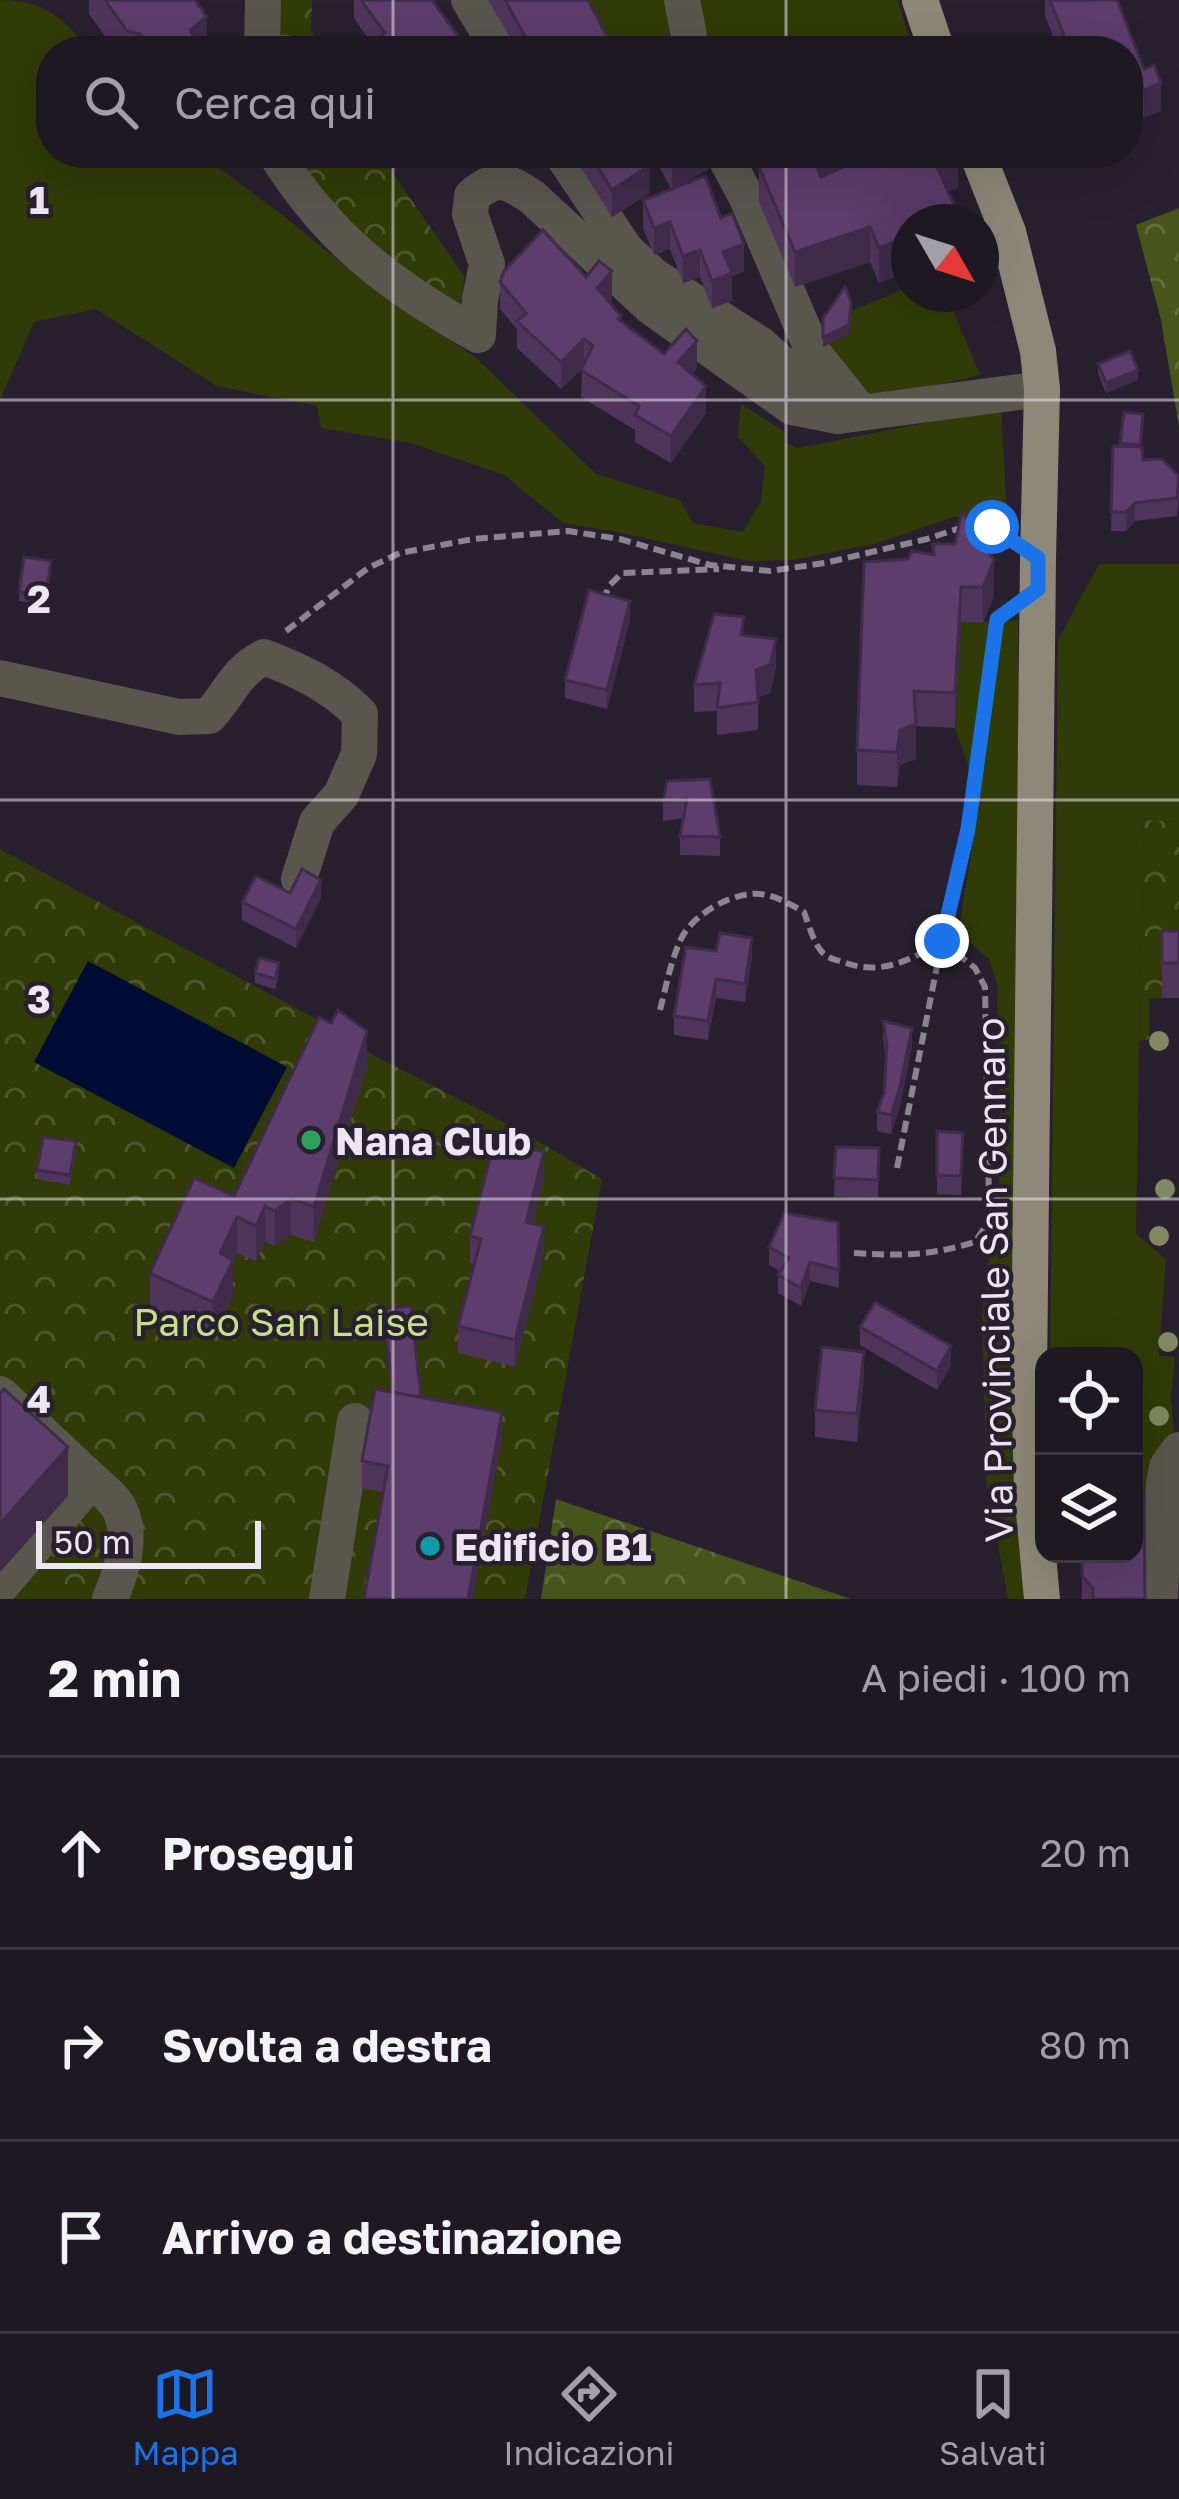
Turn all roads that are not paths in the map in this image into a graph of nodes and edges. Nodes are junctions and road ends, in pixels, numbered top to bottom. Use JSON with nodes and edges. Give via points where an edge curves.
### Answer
{"nodes":[{"id":1,"x":263,"y":0,"type":"edge"},
{"id":2,"x":470,"y":0,"type":"edge"},
{"id":3,"x":682,"y":0,"type":"edge"},
{"id":4,"x":920,"y":0,"type":"edge"},
{"id":5,"x":262,"y":36,"type":"edge"},
{"id":6,"x":491,"y":36,"type":"edge"},
{"id":7,"x":689,"y":36,"type":"edge"},
{"id":8,"x":932,"y":36,"type":"edge"},
{"id":9,"x":284,"y":168,"type":"edge"},
{"id":10,"x":571,"y":168,"type":"edge"},
{"id":11,"x":731,"y":168,"type":"edge"},
{"id":12,"x":983,"y":168,"type":"edge"},
{"id":13,"x":1042,"y":389,"type":"junction"},
{"id":14,"x":850,"y":415,"type":"junction"},
{"id":15,"x":0,"y":678,"type":"edge"},
{"id":16,"x":299,"y":879,"type":"edge"},
{"id":17,"x":0,"y":1394,"type":"edge"},
{"id":18,"x":355,"y":1421,"type":"dead end"},
{"id":19,"x":1179,"y":1450,"type":"edge"},
{"id":20,"x":92,"y":1480,"type":"junction"},
{"id":21,"x":0,"y":1587,"type":"edge"},
{"id":22,"x":110,"y":1599,"type":"edge"},
{"id":23,"x":327,"y":1599,"type":"edge"},
{"id":24,"x":1042,"y":1599,"type":"edge"},
{"id":25,"x":1160,"y":1599,"type":"edge"}],
"edges":[{"from":1,"to":5,"type":"street"},
{"from":2,"to":6,"type":"street"},
{"from":3,"to":7,"type":"street"},
{"from":4,"to":8,"type":"main road"},
{"from":9,"to":14,"type":"street","via":[[342,241],[478,334],[487,264],[472,196],[488,183],[510,182],[651,307],[770,393],[791,407]]},
{"from":10,"to":14,"type":"street","via":[[626,250],[654,275]]},
{"from":11,"to":14,"type":"street"},
{"from":12,"to":13,"type":"main road","name":"Via Provinciale San Gennaro","via":[[1008,232]]},
{"from":13,"to":14,"type":"street"},
{"from":13,"to":24,"type":"main road","name":"Via Provinciale San Gennaro","via":[[1029,1376]]},
{"from":15,"to":16,"type":"street","via":[[179,717],[209,716],[242,669],[264,657],[345,698],[360,714],[359,754],[341,795],[317,822]]},
{"from":17,"to":20,"type":"street"},
{"from":18,"to":23,"type":"street"},
{"from":19,"to":25,"type":"street","via":[[1164,1483]]},
{"from":20,"to":21,"type":"street"},
{"from":20,"to":22,"type":"street","via":[[120,1510],[125,1531]]}]}
